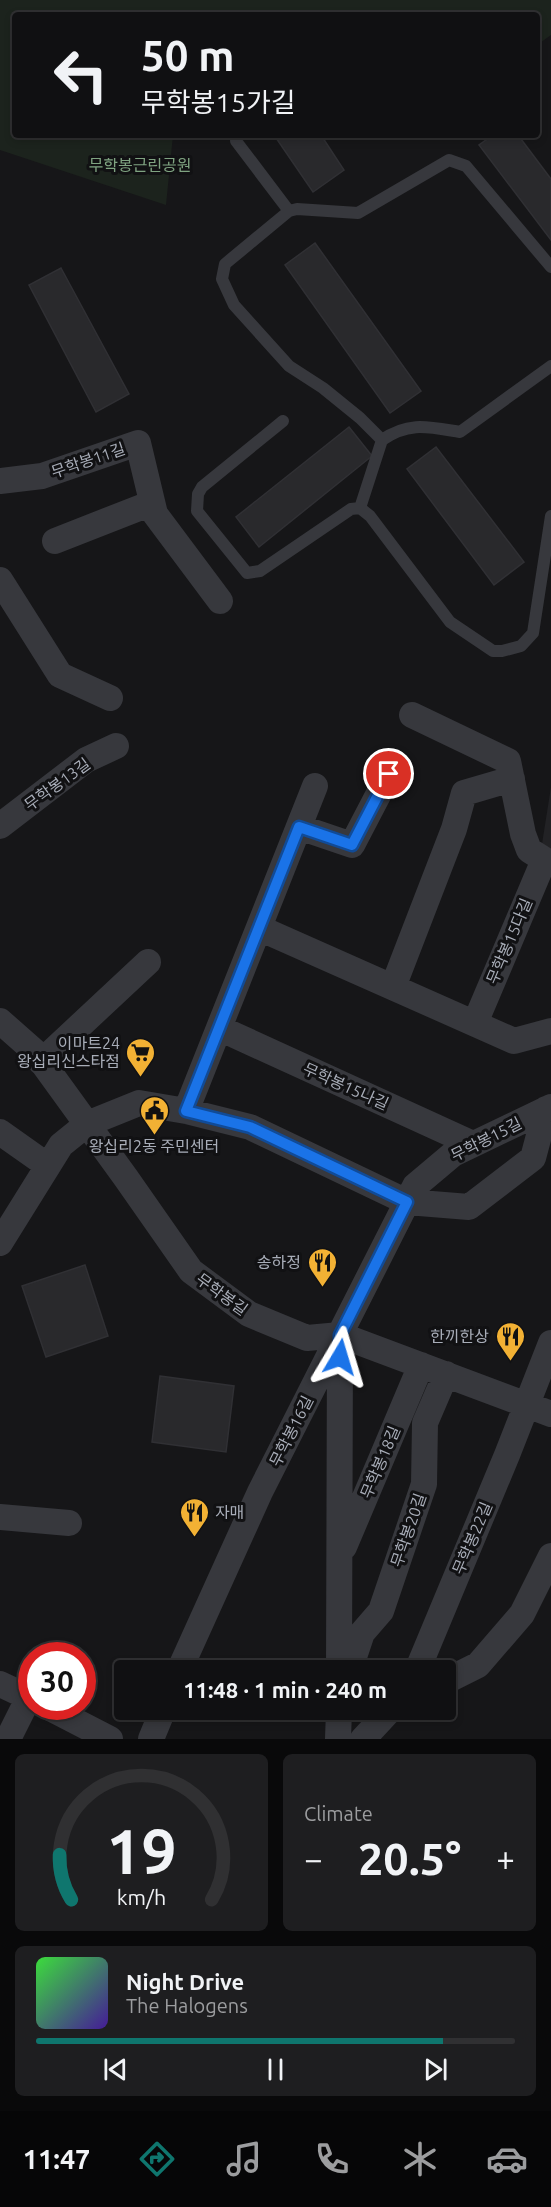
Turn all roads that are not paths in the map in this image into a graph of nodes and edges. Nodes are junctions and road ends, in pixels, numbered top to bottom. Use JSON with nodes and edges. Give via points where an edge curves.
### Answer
{"nodes":[{"id":1,"x":236,"y":141,"type":"dead end"},
{"id":2,"x":289,"y":211,"type":"junction"},
{"id":3,"x":551,"y":267,"type":"edge"},
{"id":4,"x":551,"y":366,"type":"edge"},
{"id":5,"x":283,"y":421,"type":"dead end"},
{"id":6,"x":382,"y":440,"type":"junction"},
{"id":7,"x":0,"y":481,"type":"edge"},
{"id":8,"x":152,"y":503,"type":"junction"},
{"id":9,"x":360,"y":508,"type":"junction"},
{"id":10,"x":551,"y":516,"type":"edge"},
{"id":11,"x":55,"y":541,"type":"dead end"},
{"id":12,"x":0,"y":580,"type":"edge"},
{"id":13,"x":220,"y":601,"type":"dead end"},
{"id":14,"x":110,"y":698,"type":"dead end"},
{"id":15,"x":412,"y":715,"type":"dead end"},
{"id":16,"x":116,"y":746,"type":"dead end"},
{"id":17,"x":389,"y":774,"type":"dead end"},
{"id":18,"x":512,"y":779,"type":"junction"},
{"id":19,"x":315,"y":786,"type":"dead end"},
{"id":20,"x":0,"y":826,"type":"edge"},
{"id":21,"x":299,"y":827,"type":"junction"},
{"id":22,"x":547,"y":862,"type":"edge"},
{"id":23,"x":259,"y":928,"type":"junction"},
{"id":24,"x":148,"y":962,"type":"dead end"},
{"id":25,"x":393,"y":987,"type":"junction"},
{"id":26,"x":0,"y":1021,"type":"edge"},
{"id":27,"x":475,"y":1023,"type":"junction"},
{"id":28,"x":219,"y":1028,"type":"junction"},
{"id":29,"x":551,"y":1031,"type":"edge"},
{"id":30,"x":41,"y":1062,"type":"junction"},
{"id":31,"x":549,"y":1108,"type":"edge"},
{"id":32,"x":186,"y":1111,"type":"junction"},
{"id":33,"x":87,"y":1124,"type":"junction"},
{"id":34,"x":0,"y":1132,"type":"edge"},
{"id":35,"x":473,"y":1144,"type":"junction"},
{"id":36,"x":48,"y":1166,"type":"junction"},
{"id":37,"x":407,"y":1202,"type":"junction"},
{"id":38,"x":0,"y":1243,"type":"edge"},
{"id":39,"x":340,"y":1335,"type":"junction"},
{"id":40,"x":551,"y":1343,"type":"edge"},
{"id":41,"x":421,"y":1365,"type":"junction"},
{"id":42,"x":446,"y":1374,"type":"junction"},
{"id":43,"x":526,"y":1404,"type":"junction"},
{"id":44,"x":551,"y":1414,"type":"edge"},
{"id":45,"x":0,"y":1517,"type":"edge"},
{"id":46,"x":69,"y":1523,"type":"dead end"},
{"id":47,"x":551,"y":1556,"type":"edge"},
{"id":48,"x":339,"y":1559,"type":"junction"},
{"id":49,"x":542,"y":1584,"type":"edge"},
{"id":50,"x":184,"y":1660,"type":"edge"},
{"id":51,"x":339,"y":1660,"type":"edge"},
{"id":52,"x":353,"y":1660,"type":"edge"},
{"id":53,"x":421,"y":1660,"type":"edge"},
{"id":54,"x":456,"y":1676,"type":"edge"},
{"id":55,"x":0,"y":1684,"type":"edge"},
{"id":56,"x":18,"y":1692,"type":"edge"},
{"id":57,"x":22,"y":1720,"type":"edge"},
{"id":58,"x":73,"y":1720,"type":"edge"},
{"id":59,"x":159,"y":1720,"type":"edge"},
{"id":60,"x":339,"y":1720,"type":"edge"},
{"id":61,"x":381,"y":1720,"type":"edge"},
{"id":62,"x":9,"y":1739,"type":"edge"},
{"id":63,"x":110,"y":1739,"type":"edge"},
{"id":64,"x":152,"y":1739,"type":"edge"},
{"id":65,"x":338,"y":1739,"type":"edge"},
{"id":66,"x":363,"y":1739,"type":"edge"}],
"edges":[{"from":1,"to":2,"type":"lane"},
{"from":2,"to":3,"type":"lane","via":[[358,213],[449,160],[466,166]]},
{"from":2,"to":6,"type":"lane","via":[[225,264],[222,279],[228,294],[290,366],[323,388]]},
{"from":4,"to":6,"type":"lane","via":[[460,432],[413,428],[397,430]]},
{"from":5,"to":9,"type":"lane","via":[[198,494],[197,511],[246,573],[260,571],[351,509]]},
{"from":6,"to":9,"type":"lane"},
{"from":7,"to":8,"type":"street","name":"무학봉11길","via":[[42,476],[138,443]]},
{"from":8,"to":11,"type":"street"},
{"from":8,"to":13,"type":"street","name":"무학봉11길","via":[[155,514]]},
{"from":9,"to":10,"type":"lane","via":[[450,622],[494,651],[514,649],[532,633]]},
{"from":12,"to":14,"type":"street","via":[[60,675]]},
{"from":15,"to":18,"type":"street","via":[[508,761]]},
{"from":16,"to":20,"type":"street","name":"무학봉13길","via":[[86,760]]},
{"from":17,"to":21,"type":"street","via":[[352,845]]},
{"from":18,"to":22,"type":"street","via":[[529,850]]},
{"from":18,"to":25,"type":"street","via":[[464,793]]},
{"from":19,"to":21,"type":"street"},
{"from":21,"to":23,"type":"street"},
{"from":22,"to":27,"type":"street","name":"무학봉15다길"},
{"from":23,"to":25,"type":"street"},
{"from":23,"to":28,"type":"street"},
{"from":24,"to":30,"type":"street"},
{"from":25,"to":27,"type":"street"},
{"from":26,"to":30,"type":"street","name":"무학봉길"},
{"from":27,"to":29,"type":"street","via":[[514,1041]]},
{"from":28,"to":32,"type":"street"},
{"from":28,"to":35,"type":"street","name":"무학봉15나길"},
{"from":30,"to":33,"type":"street","name":"무학봉길"},
{"from":31,"to":35,"type":"street","name":"무학봉15길"},
{"from":31,"to":37,"type":"street","name":"무학봉15길","via":[[533,1158],[469,1207]]},
{"from":32,"to":33,"type":"street","via":[[139,1103]]},
{"from":32,"to":37,"type":"street","via":[[250,1127]]},
{"from":33,"to":36,"type":"street","via":[[61,1145]]},
{"from":33,"to":39,"type":"street","name":"무학봉길","via":[[191,1271],[249,1314],[307,1338]]},
{"from":34,"to":36,"type":"street"},
{"from":35,"to":37,"type":"street","name":"무학봉15길","via":[[453,1154],[415,1186]]},
{"from":36,"to":38,"type":"street"},
{"from":37,"to":39,"type":"street","name":"무학봉15길"},
{"from":39,"to":41,"type":"street","name":"무학봉길"},
{"from":39,"to":48,"type":"street","name":"무학봉16길"},
{"from":39,"to":50,"type":"street","name":"무학봉16길","via":[[260,1492]]},
{"from":40,"to":43,"type":"street","name":"무학봉22길"},
{"from":41,"to":42,"type":"street","name":"무학봉길"},
{"from":41,"to":48,"type":"street","name":"무학봉18길"},
{"from":42,"to":43,"type":"street","name":"무학봉길"},
{"from":42,"to":52,"type":"street","name":"무학봉20길","via":[[425,1424],[424,1484],[381,1611],[362,1633]]},
{"from":43,"to":44,"type":"street","name":"무학봉길"},
{"from":43,"to":53,"type":"street","name":"무학봉22길"},
{"from":45,"to":46,"type":"street"},
{"from":47,"to":49,"type":"street"},
{"from":48,"to":51,"type":"street","name":"무학봉16길"},
{"from":49,"to":54,"type":"street","via":[[478,1665]]},
{"from":55,"to":56,"type":"street"},
{"from":57,"to":62,"type":"street"},
{"from":58,"to":63,"type":"street"},
{"from":59,"to":64,"type":"street"},
{"from":60,"to":65,"type":"street"},
{"from":61,"to":66,"type":"street"}]}
